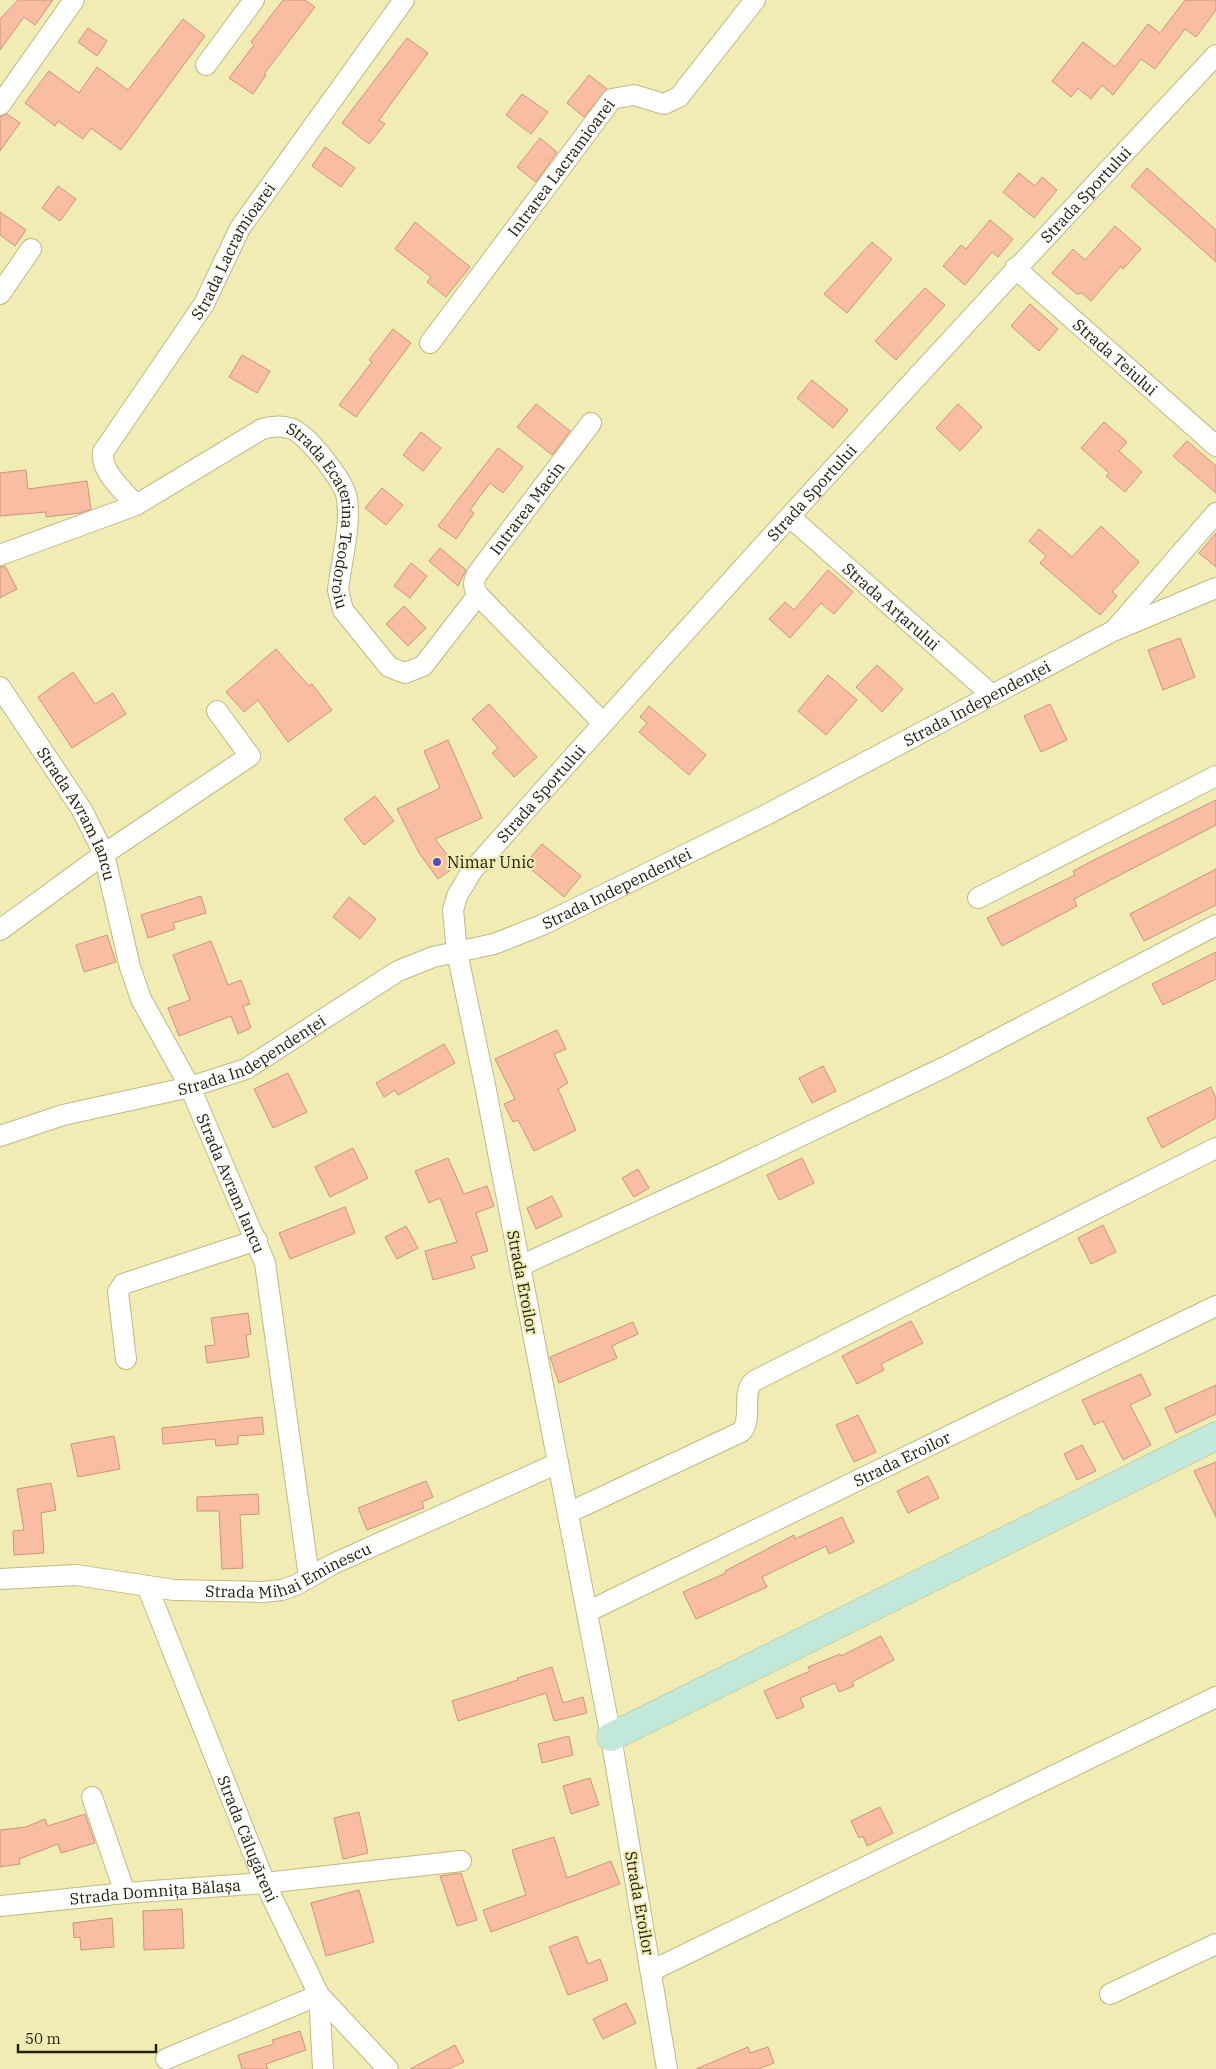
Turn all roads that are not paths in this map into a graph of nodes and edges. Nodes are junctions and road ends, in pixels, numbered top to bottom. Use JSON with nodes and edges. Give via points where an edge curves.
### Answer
{"nodes":[{"id":1,"x":74,"y":0,"type":"edge"},
{"id":2,"x":254,"y":0,"type":"edge"},
{"id":3,"x":404,"y":0,"type":"edge"},
{"id":4,"x":755,"y":0,"type":"edge"},
{"id":5,"x":1216,"y":55,"type":"edge"},
{"id":6,"x":206,"y":65,"type":"dead end"},
{"id":7,"x":0,"y":105,"type":"edge"},
{"id":8,"x":31,"y":249,"type":"dead end"},
{"id":9,"x":1015,"y":268,"type":"junction"},
{"id":10,"x":0,"y":294,"type":"edge"},
{"id":11,"x":430,"y":343,"type":"dead end"},
{"id":12,"x":591,"y":423,"type":"dead end"},
{"id":13,"x":1216,"y":446,"type":"edge"},
{"id":14,"x":136,"y":506,"type":"junction"},
{"id":15,"x":1216,"y":513,"type":"edge"},
{"id":16,"x":790,"y":517,"type":"junction"},
{"id":17,"x":0,"y":556,"type":"edge"},
{"id":18,"x":1216,"y":588,"type":"edge"},
{"id":19,"x":478,"y":595,"type":"junction"},
{"id":20,"x":1114,"y":631,"type":"junction"},
{"id":21,"x":0,"y":687,"type":"edge"},
{"id":22,"x":992,"y":696,"type":"junction"},
{"id":23,"x":217,"y":711,"type":"dead end"},
{"id":24,"x":603,"y":723,"type":"junction"},
{"id":25,"x":1216,"y":776,"type":"edge"},
{"id":26,"x":104,"y":854,"type":"junction"},
{"id":27,"x":978,"y":898,"type":"dead end"},
{"id":28,"x":1216,"y":925,"type":"edge"},
{"id":29,"x":0,"y":930,"type":"edge"},
{"id":30,"x":456,"y":952,"type":"junction"},
{"id":31,"x":190,"y":1086,"type":"junction"},
{"id":32,"x":0,"y":1136,"type":"edge"},
{"id":33,"x":1216,"y":1148,"type":"edge"},
{"id":34,"x":257,"y":1240,"type":"junction"},
{"id":35,"x":520,"y":1266,"type":"junction"},
{"id":36,"x":1216,"y":1306,"type":"edge"},
{"id":37,"x":126,"y":1358,"type":"dead end"},
{"id":38,"x":1216,"y":1436,"type":"edge"},
{"id":39,"x":558,"y":1463,"type":"junction"},
{"id":40,"x":568,"y":1513,"type":"junction"},
{"id":41,"x":309,"y":1577,"type":"junction"},
{"id":42,"x":0,"y":1578,"type":"edge"},
{"id":43,"x":147,"y":1586,"type":"junction"},
{"id":44,"x":587,"y":1612,"type":"junction"},
{"id":45,"x":1216,"y":1697,"type":"edge"},
{"id":46,"x":611,"y":1737,"type":"junction"},
{"id":47,"x":92,"y":1797,"type":"dead end"},
{"id":48,"x":461,"y":1861,"type":"dead end"},
{"id":49,"x":265,"y":1883,"type":"junction"},
{"id":50,"x":124,"y":1893,"type":"junction"},
{"id":51,"x":0,"y":1906,"type":"edge"},
{"id":52,"x":1216,"y":1944,"type":"edge"},
{"id":53,"x":651,"y":1971,"type":"junction"},
{"id":54,"x":1110,"y":1994,"type":"dead end"},
{"id":55,"x":319,"y":1995,"type":"junction"},
{"id":56,"x":166,"y":2058,"type":"dead end"},
{"id":57,"x":323,"y":2069,"type":"edge"},
{"id":58,"x":388,"y":2069,"type":"edge"},
{"id":59,"x":667,"y":2069,"type":"edge"}],
"edges":[{"from":1,"to":7,"type":"street"},
{"from":2,"to":6,"type":"street"},
{"from":3,"to":14,"type":"street","name":"Strada Lacramioarei","via":[[240,228],[204,304],[104,452],[102,459],[110,475]]},
{"from":4,"to":11,"type":"street","name":"Intrarea Lacramioarei","via":[[672,102],[664,104],[634,96],[612,99]]},
{"from":5,"to":9,"type":"street","name":"Strada Sportului"},
{"from":8,"to":10,"type":"street"},
{"from":9,"to":13,"type":"street","name":"Strada Teiului"},
{"from":9,"to":16,"type":"street","name":"Strada Sportului"},
{"from":12,"to":19,"type":"street","name":"Intrarea Macin","via":[[477,574],[474,588]]},
{"from":14,"to":17,"type":"street","name":"Strada Ecaterina Teodoroiu"},
{"from":14,"to":19,"type":"street","name":"Strada Ecaterina Teodoroiu","via":[[262,429],[282,426],[304,435],[344,487],[348,508],[338,590],[340,601],[343,610],[389,667],[405,673],[423,666]]},
{"from":15,"to":20,"type":"street"},
{"from":16,"to":22,"type":"street","name":"Strada Arțarului"},
{"from":16,"to":24,"type":"street","name":"Strada Sportului"},
{"from":18,"to":20,"type":"street","name":"Strada Independenței"},
{"from":19,"to":24,"type":"street"},
{"from":20,"to":22,"type":"street","name":"Strada Independenței"},
{"from":21,"to":26,"type":"street","name":"Strada Avram Iancu","via":[[82,810]]},
{"from":22,"to":30,"type":"street","name":"Strada Independenței","via":[[766,815],[542,926],[494,944]]},
{"from":23,"to":26,"type":"street","via":[[250,756]]},
{"from":24,"to":30,"type":"street","name":"Strada Sportului","via":[[463,883],[453,910]]},
{"from":25,"to":27,"type":"street"},
{"from":26,"to":29,"type":"street"},
{"from":26,"to":31,"type":"street","name":"Strada Avram Iancu","via":[[135,983]]},
{"from":28,"to":35,"type":"street","via":[[947,1066]]},
{"from":30,"to":31,"type":"street","name":"Strada Independenței","via":[[432,957],[398,971],[246,1069]]},
{"from":30,"to":35,"type":"street","name":"Strada Eroilor","via":[[486,1085]]},
{"from":31,"to":32,"type":"street","name":"Strada Independenței","via":[[64,1115]]},
{"from":31,"to":34,"type":"street","name":"Strada Avram Iancu"},
{"from":33,"to":40,"type":"street","via":[[754,1381],[749,1388],[746,1426],[741,1432]]},
{"from":34,"to":37,"type":"street","via":[[123,1284],[118,1292]]},
{"from":34,"to":41,"type":"street","name":"Strada Avram Iancu","via":[[265,1263]]},
{"from":35,"to":39,"type":"street","name":"Strada Eroilor"},
{"from":36,"to":44,"type":"street","name":"Strada Eroilor"},
{"from":38,"to":46,"type":"street"},
{"from":39,"to":40,"type":"street","name":"Strada Eroilor"},
{"from":39,"to":41,"type":"street","name":"Strada Mihai Eminescu"},
{"from":40,"to":44,"type":"street","name":"Strada Eroilor"},
{"from":41,"to":43,"type":"street","name":"Strada Mihai Eminescu","via":[[282,1590],[263,1592],[174,1590]]},
{"from":42,"to":43,"type":"street","name":"Strada Mihai Eminescu","via":[[76,1575]]},
{"from":43,"to":49,"type":"street","name":"Strada Călugăreni"},
{"from":44,"to":46,"type":"street","name":"Strada Eroilor"},
{"from":45,"to":53,"type":"street"},
{"from":46,"to":53,"type":"street","name":"Strada Eroilor"},
{"from":47,"to":50,"type":"street"},
{"from":48,"to":49,"type":"street","name":"Strada Domnița Bălașa"},
{"from":49,"to":50,"type":"street","name":"Strada Domnița Bălașa"},
{"from":49,"to":55,"type":"street","name":"Strada Călugăreni"},
{"from":50,"to":51,"type":"street","name":"Strada Domnița Bălașa"},
{"from":52,"to":54,"type":"street"},
{"from":53,"to":59,"type":"street","name":"Strada Eroilor"},
{"from":55,"to":56,"type":"street"},
{"from":55,"to":57,"type":"street"},
{"from":55,"to":58,"type":"street","name":"Strada Călugăreni"}]}
